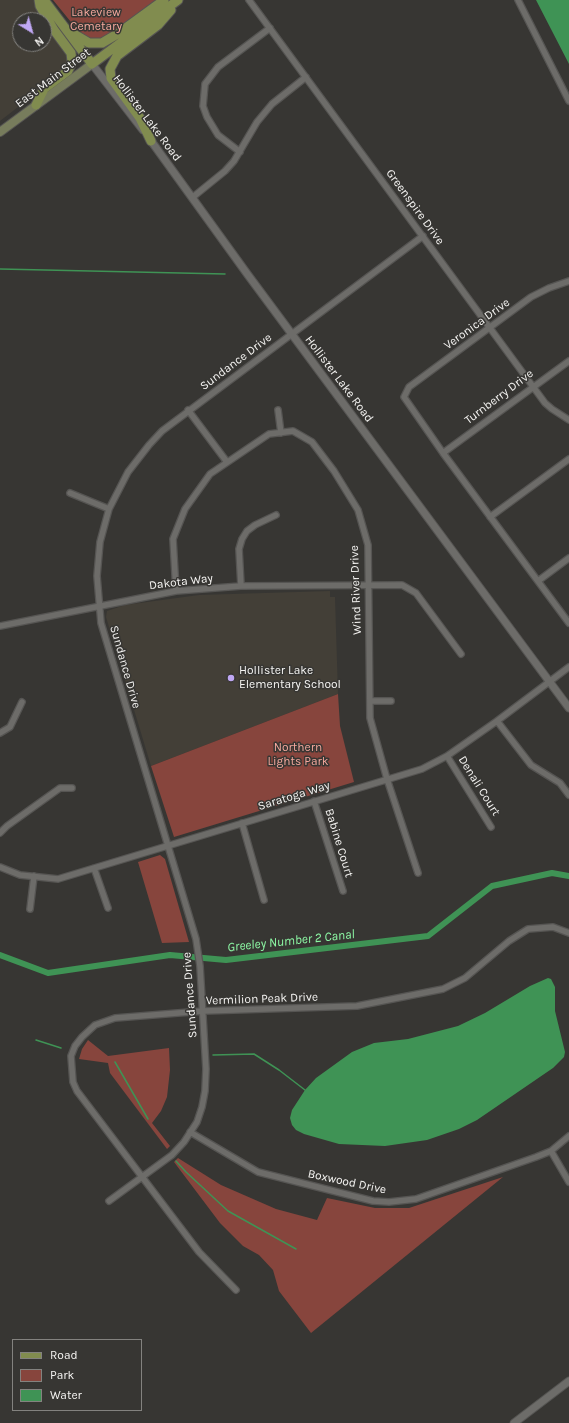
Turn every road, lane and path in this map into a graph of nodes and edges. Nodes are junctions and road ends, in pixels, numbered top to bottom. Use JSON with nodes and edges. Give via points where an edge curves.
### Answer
{"nodes":[{"id":1,"x":39,"y":0,"type":"edge"},
{"id":2,"x":44,"y":0,"type":"edge"},
{"id":3,"x":164,"y":0,"type":"edge"},
{"id":4,"x":179,"y":0,"type":"edge"},
{"id":5,"x":249,"y":0,"type":"edge"},
{"id":6,"x":518,"y":0,"type":"edge"},
{"id":7,"x":270,"y":28,"type":"junction"},
{"id":8,"x":66,"y":29,"type":"junction"},
{"id":9,"x":92,"y":64,"type":"junction"},
{"id":10,"x":306,"y":77,"type":"junction"},
{"id":11,"x":569,"y":102,"type":"edge"},
{"id":12,"x":36,"y":105,"type":"junction"},
{"id":13,"x":0,"y":132,"type":"edge"},
{"id":14,"x":151,"y":141,"type":"junction"},
{"id":15,"x":240,"y":152,"type":"junction"},
{"id":16,"x":193,"y":197,"type":"junction"},
{"id":17,"x":422,"y":236,"type":"junction"},
{"id":18,"x":569,"y":281,"type":"edge"},
{"id":19,"x":491,"y":327,"type":"junction"},
{"id":20,"x":292,"y":334,"type":"junction"},
{"id":21,"x":569,"y":361,"type":"edge"},
{"id":22,"x":533,"y":386,"type":"junction"},
{"id":23,"x":188,"y":410,"type":"junction"},
{"id":24,"x":278,"y":410,"type":"dead end"},
{"id":25,"x":569,"y":420,"type":"edge"},
{"id":26,"x":281,"y":433,"type":"junction"},
{"id":27,"x":443,"y":453,"type":"junction"},
{"id":28,"x":569,"y":459,"type":"edge"},
{"id":29,"x":227,"y":462,"type":"junction"},
{"id":30,"x":70,"y":493,"type":"dead end"},
{"id":31,"x":109,"y":509,"type":"junction"},
{"id":32,"x":276,"y":515,"type":"dead end"},
{"id":33,"x":490,"y":517,"type":"junction"},
{"id":34,"x":569,"y":558,"type":"edge"},
{"id":35,"x":538,"y":581,"type":"junction"},
{"id":36,"x":368,"y":584,"type":"junction"},
{"id":37,"x":241,"y":586,"type":"junction"},
{"id":38,"x":176,"y":591,"type":"junction"},
{"id":39,"x":98,"y":606,"type":"junction"},
{"id":40,"x":569,"y":623,"type":"edge"},
{"id":41,"x":0,"y":626,"type":"edge"},
{"id":42,"x":461,"y":654,"type":"dead end"},
{"id":43,"x":569,"y":667,"type":"edge"},
{"id":44,"x":550,"y":682,"type":"junction"},
{"id":45,"x":370,"y":701,"type":"junction"},
{"id":46,"x":392,"y":701,"type":"dead end"},
{"id":47,"x":22,"y":702,"type":"dead end"},
{"id":48,"x":569,"y":708,"type":"edge"},
{"id":49,"x":497,"y":721,"type":"junction"},
{"id":50,"x":0,"y":733,"type":"edge"},
{"id":51,"x":447,"y":756,"type":"junction"},
{"id":52,"x":387,"y":779,"type":"junction"},
{"id":53,"x":72,"y":788,"type":"dead end"},
{"id":54,"x":569,"y":795,"type":"edge"},
{"id":55,"x":314,"y":801,"type":"junction"},
{"id":56,"x":242,"y":823,"type":"junction"},
{"id":57,"x":491,"y":827,"type":"dead end"},
{"id":58,"x":0,"y":833,"type":"edge"},
{"id":59,"x":168,"y":845,"type":"junction"},
{"id":60,"x":0,"y":867,"type":"edge"},
{"id":61,"x":94,"y":868,"type":"junction"},
{"id":62,"x":418,"y":873,"type":"dead end"},
{"id":63,"x":34,"y":876,"type":"junction"},
{"id":64,"x":343,"y":891,"type":"dead end"},
{"id":65,"x":264,"y":900,"type":"dead end"},
{"id":66,"x":108,"y":908,"type":"dead end"},
{"id":67,"x":30,"y":909,"type":"dead end"},
{"id":68,"x":569,"y":933,"type":"edge"},
{"id":69,"x":203,"y":1011,"type":"junction"},
{"id":70,"x":190,"y":1132,"type":"junction"},
{"id":71,"x":569,"y":1136,"type":"edge"},
{"id":72,"x":551,"y":1151,"type":"junction"},
{"id":73,"x":142,"y":1177,"type":"junction"},
{"id":74,"x":569,"y":1182,"type":"edge"},
{"id":75,"x":109,"y":1201,"type":"dead end"},
{"id":76,"x":236,"y":1290,"type":"dead end"},
{"id":77,"x":569,"y":1381,"type":"edge"},
{"id":78,"x":514,"y":1423,"type":"edge"}],
"edges":[{"from":1,"to":12,"type":"main road","via":[[54,30],[71,53],[72,62],[68,71],[44,89]]},
{"from":2,"to":8,"type":"main road"},
{"from":3,"to":8,"type":"main road","via":[[102,43],[86,42]]},
{"from":4,"to":9,"type":"main road","name":"East Main Street"},
{"from":4,"to":14,"type":"main road","via":[[158,25],[117,56],[110,70],[111,78],[140,118]]},
{"from":5,"to":7,"type":"street","name":"Greenspire Drive"},
{"from":6,"to":11,"type":"street"},
{"from":7,"to":10,"type":"street","name":"Greenspire Drive"},
{"from":7,"to":15,"type":"street","via":[[218,67],[205,84],[203,106],[207,117],[218,135]]},
{"from":8,"to":9,"type":"main road"},
{"from":9,"to":12,"type":"main road","name":"East Main Street"},
{"from":9,"to":14,"type":"street","name":"Hollister Lake Road"},
{"from":10,"to":15,"type":"street","via":[[272,104],[257,122]]},
{"from":10,"to":17,"type":"street","name":"Greenspire Drive"},
{"from":12,"to":13,"type":"main road","name":"East Main Street"},
{"from":14,"to":16,"type":"street","name":"Hollister Lake Road"},
{"from":15,"to":16,"type":"street","via":[[225,171]]},
{"from":16,"to":20,"type":"street","name":"Hollister Lake Road"},
{"from":17,"to":19,"type":"street","name":"Greenspire Drive"},
{"from":17,"to":20,"type":"street","name":"Sundance Drive"},
{"from":18,"to":19,"type":"street","name":"Veronica Drive","via":[[531,298]]},
{"from":19,"to":22,"type":"street","name":"Greenspire Drive"},
{"from":19,"to":27,"type":"street","name":"Veronica Drive","via":[[409,387],[404,394],[405,401]]},
{"from":20,"to":23,"type":"street","name":"Sundance Drive"},
{"from":20,"to":44,"type":"street","name":"Hollister Lake Road"},
{"from":21,"to":22,"type":"street","name":"Turnberry Drive"},
{"from":22,"to":25,"type":"street","name":"Greenspire Drive","via":[[552,409]]},
{"from":22,"to":27,"type":"street","name":"Turnberry Drive"},
{"from":23,"to":29,"type":"street"},
{"from":23,"to":31,"type":"street","name":"Sundance Drive","via":[[162,432],[138,458]]},
{"from":24,"to":26,"type":"street"},
{"from":26,"to":29,"type":"street","name":"Wind River Drive","via":[[270,434]]},
{"from":26,"to":36,"type":"street","name":"Wind River Drive","via":[[293,432],[312,442],[358,510],[368,545]]},
{"from":27,"to":33,"type":"street"},
{"from":28,"to":33,"type":"street"},
{"from":29,"to":38,"type":"street","name":"Wind River Drive","via":[[210,474],[185,509],[173,539]]},
{"from":30,"to":31,"type":"street"},
{"from":31,"to":39,"type":"street","name":"Sundance Drive","via":[[98,558]]},
{"from":32,"to":37,"type":"street","via":[[254,525],[242,539],[239,549]]},
{"from":33,"to":35,"type":"street"},
{"from":34,"to":35,"type":"street"},
{"from":35,"to":40,"type":"street"},
{"from":36,"to":37,"type":"street","name":"Dakota Way"},
{"from":36,"to":42,"type":"street","name":"Dakota Way","via":[[402,584],[416,593]]},
{"from":36,"to":45,"type":"street","name":"Wind River Drive"},
{"from":37,"to":38,"type":"street","name":"Dakota Way"},
{"from":38,"to":39,"type":"street","name":"Dakota Way"},
{"from":39,"to":41,"type":"street","name":"Dakota Way"},
{"from":39,"to":59,"type":"street","name":"Sundance Drive","via":[[105,640]]},
{"from":43,"to":44,"type":"street","name":"Saratoga Way"},
{"from":44,"to":48,"type":"street","name":"Hollister Lake Road"},
{"from":44,"to":49,"type":"street","name":"Saratoga Way"},
{"from":45,"to":46,"type":"street"},
{"from":45,"to":52,"type":"street","name":"Wind River Drive","via":[[370,718]]},
{"from":47,"to":50,"type":"street","via":[[10,727]]},
{"from":49,"to":51,"type":"street","name":"Saratoga Way"},
{"from":49,"to":54,"type":"street","via":[[532,765],[560,783]]},
{"from":51,"to":52,"type":"street","name":"Saratoga Way","via":[[422,769]]},
{"from":51,"to":57,"type":"street","name":"Denali Court"},
{"from":52,"to":55,"type":"street","name":"Saratoga Way"},
{"from":52,"to":62,"type":"street","name":"Wind River Drive"},
{"from":53,"to":58,"type":"street","via":[[60,788]]},
{"from":55,"to":56,"type":"street","name":"Saratoga Way"},
{"from":55,"to":64,"type":"street","name":"Babine Court"},
{"from":56,"to":59,"type":"street","name":"Saratoga Way"},
{"from":56,"to":65,"type":"street"},
{"from":59,"to":61,"type":"street","name":"Saratoga Way"},
{"from":59,"to":69,"type":"street","name":"Sundance Drive","via":[[197,945]]},
{"from":60,"to":63,"type":"street","name":"Saratoga Way","via":[[20,875]]},
{"from":61,"to":63,"type":"street","name":"Saratoga Way","via":[[58,879]]},
{"from":61,"to":66,"type":"street"},
{"from":63,"to":67,"type":"street"},
{"from":68,"to":69,"type":"street","name":"Vermilion Peak Drive","via":[[553,927],[528,929],[509,941],[465,978],[443,989],[357,1006]]},
{"from":69,"to":70,"type":"street","name":"Sundance Drive","via":[[205,1091],[201,1110]]},
{"from":69,"to":73,"type":"street","name":"Vermilion Peak Drive","via":[[103,1021],[88,1030],[75,1046],[71,1056],[73,1082],[77,1091]]},
{"from":70,"to":72,"type":"street","name":"Boxwood Drive","via":[[258,1172],[373,1201],[389,1202],[416,1199]]},
{"from":70,"to":73,"type":"street","name":"Sundance Drive","via":[[172,1155]]},
{"from":71,"to":72,"type":"street","name":"Boxwood Drive"},
{"from":72,"to":74,"type":"street"},
{"from":73,"to":75,"type":"street","name":"Sundance Drive"},
{"from":73,"to":76,"type":"street","name":"Vermilion Peak Drive","via":[[198,1252]]},
{"from":77,"to":78,"type":"street"}]}
